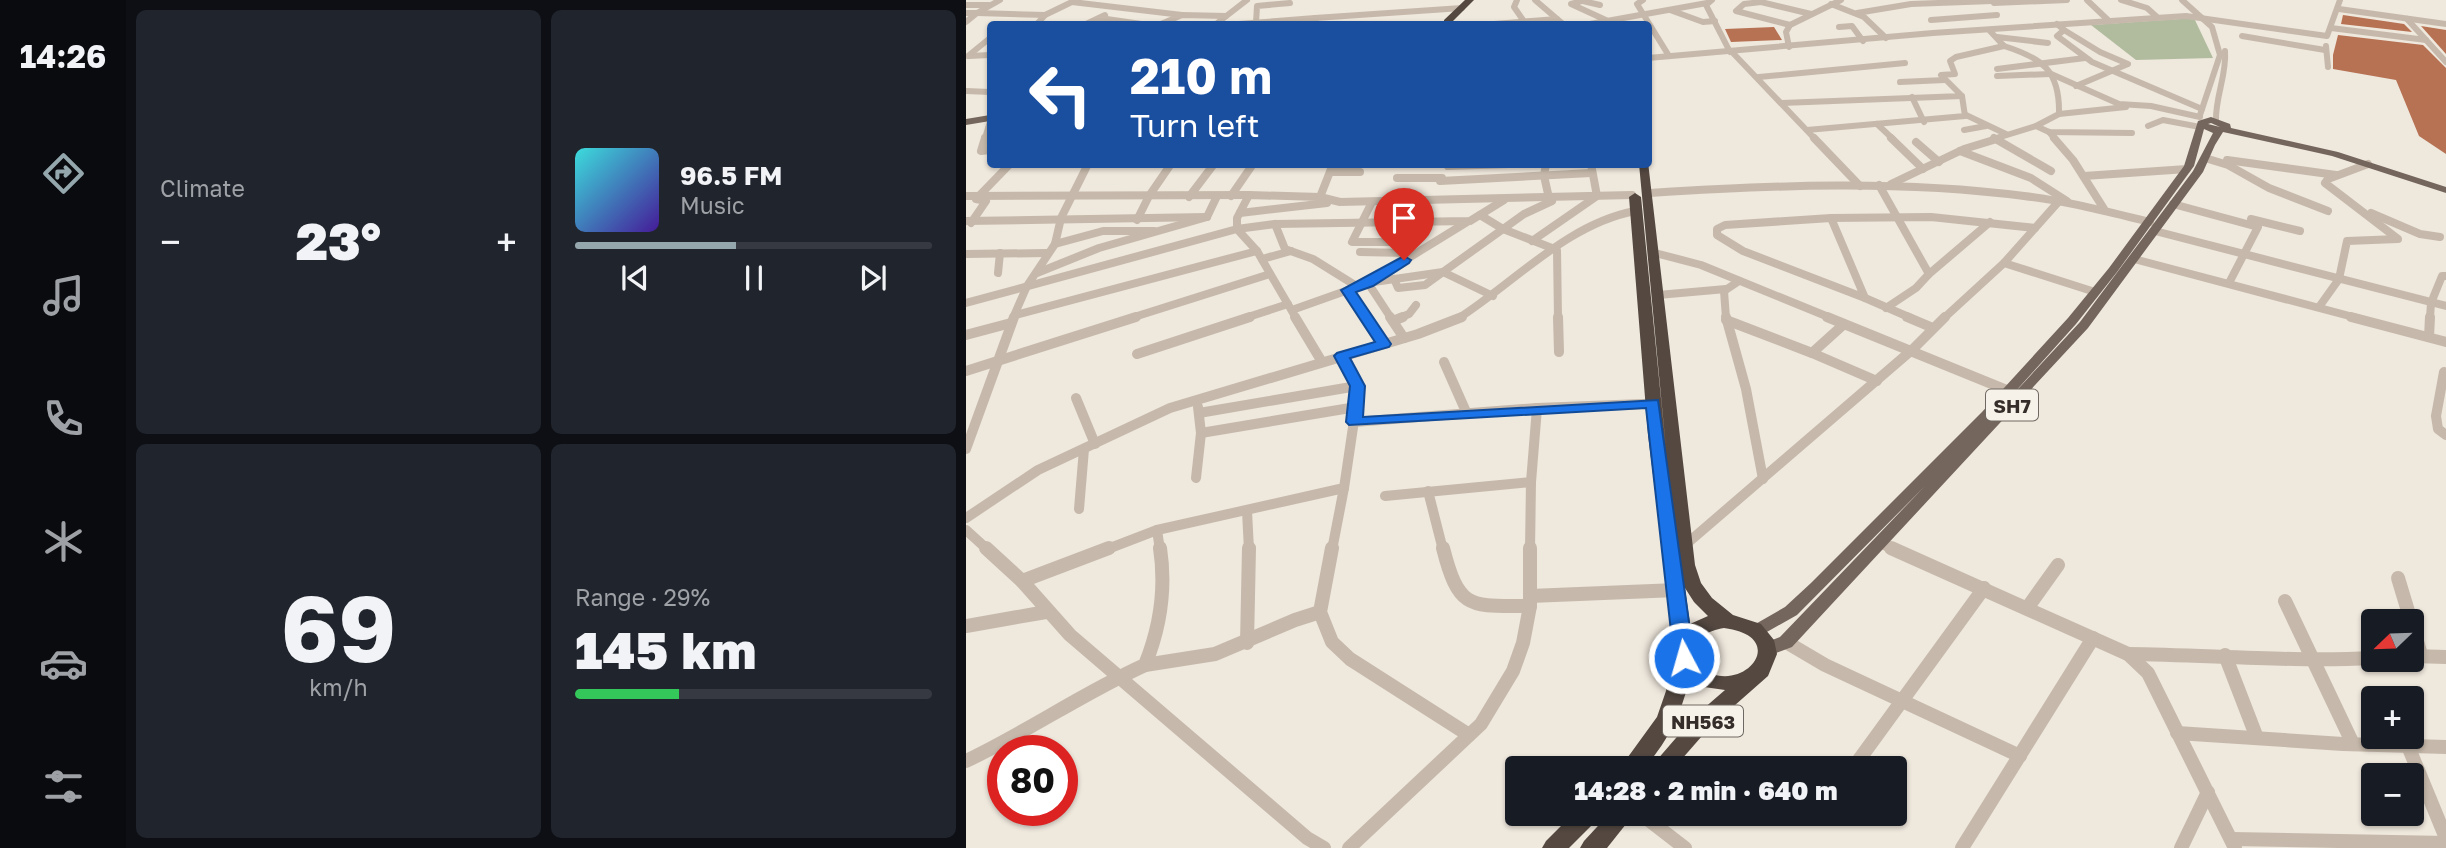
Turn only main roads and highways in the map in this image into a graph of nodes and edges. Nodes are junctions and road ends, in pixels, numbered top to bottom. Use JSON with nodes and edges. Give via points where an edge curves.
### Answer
{"nodes":[{"id":1,"x":1470,"y":0,"type":"edge"},
{"id":2,"x":1480,"y":0,"type":"edge"},
{"id":3,"x":1453,"y":21,"type":"edge"},
{"id":4,"x":1454,"y":21,"type":"edge"},
{"id":5,"x":987,"y":118,"type":"edge"},
{"id":6,"x":966,"y":120,"type":"edge"},
{"id":7,"x":2221,"y":126,"type":"junction"},
{"id":8,"x":1635,"y":168,"type":"edge"},
{"id":9,"x":1644,"y":168,"type":"edge"},
{"id":10,"x":2446,"y":184,"type":"edge"},
{"id":11,"x":2446,"y":190,"type":"edge"},
{"id":12,"x":1641,"y":196,"type":"junction"},
{"id":13,"x":2152,"y":227,"type":"junction"},
{"id":14,"x":2060,"y":343,"type":"junction"},
{"id":15,"x":1661,"y":403,"type":"junction"},
{"id":16,"x":1727,"y":620,"type":"junction"},
{"id":17,"x":1771,"y":641,"type":"junction"},
{"id":18,"x":1684,"y":653,"type":"junction"},
{"id":19,"x":1750,"y":679,"type":"junction"},
{"id":20,"x":1641,"y":756,"type":"edge"},
{"id":21,"x":1672,"y":756,"type":"edge"},
{"id":22,"x":1576,"y":826,"type":"edge"},
{"id":23,"x":1612,"y":826,"type":"edge"},
{"id":24,"x":1554,"y":848,"type":"edge"},
{"id":25,"x":1592,"y":848,"type":"edge"}],
"edges":[{"from":1,"to":3,"type":"highway"},
{"from":2,"to":4,"type":"highway"},
{"from":5,"to":6,"type":"main road"},
{"from":7,"to":10,"type":"main road","via":[[2337,150]]},
{"from":7,"to":11,"type":"main road","via":[[2368,164]]},
{"from":7,"to":13,"type":"main road","number":"SH7","via":[[2175,203]]},
{"from":7,"to":13,"type":"main road","number":"SH7","via":[[2201,120],[2193,158]]},
{"from":8,"to":12,"type":"highway","number":"NH563"},
{"from":9,"to":12,"type":"highway","number":"NH563"},
{"from":12,"to":15,"type":"highway","number":"NH563"},
{"from":12,"to":15,"type":"highway","number":"NH563","via":[[1655,253]]},
{"from":13,"to":14,"type":"main road","number":"SH7","via":[[2095,292]]},
{"from":13,"to":14,"type":"main road","number":"SH7","via":[[2134,258]]},
{"from":14,"to":17,"type":"main road","number":"SH7","via":[[1880,543]]},
{"from":14,"to":17,"type":"main road","number":"SH7","via":[[1791,611]]},
{"from":15,"to":16,"type":"highway","number":"NH563","via":[[1686,565],[1695,590],[1710,610]]},
{"from":15,"to":18,"type":"highway","number":"NH563"},
{"from":16,"to":17,"type":"highway","number":"NH563","via":[[1744,624]]},
{"from":16,"to":18,"type":"highway","via":[[1699,628],[1689,636]]},
{"from":17,"to":19,"type":"highway","number":"NH563","via":[[1768,660]]},
{"from":18,"to":19,"type":"highway","number":"NH563","via":[[1698,676],[1710,682],[1724,685]]},
{"from":18,"to":20,"type":"highway","number":"NH563","via":[[1669,718]]},
{"from":19,"to":21,"type":"highway","number":"NH563"},
{"from":22,"to":24,"type":"highway"},
{"from":23,"to":25,"type":"highway"}]}
